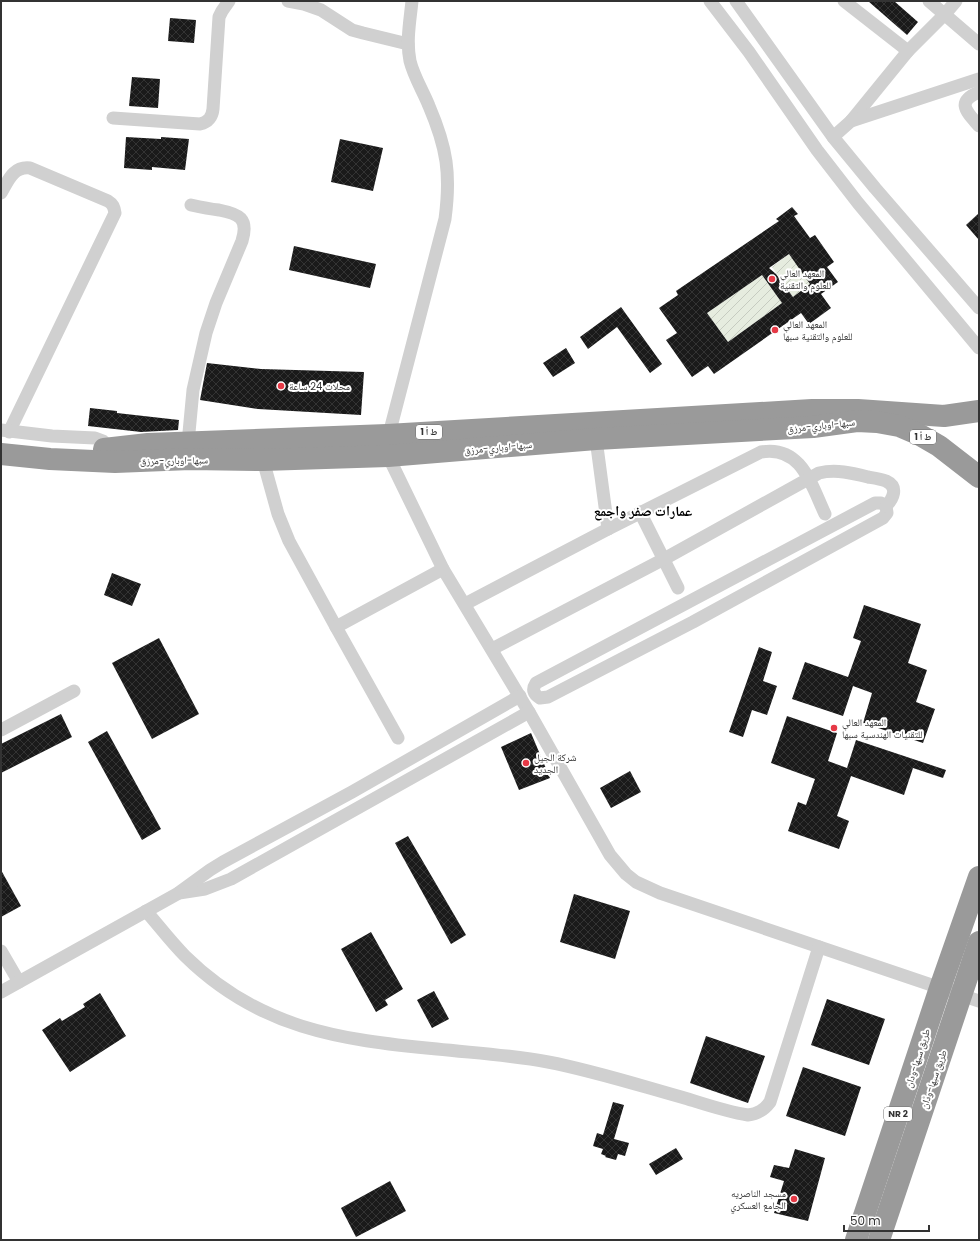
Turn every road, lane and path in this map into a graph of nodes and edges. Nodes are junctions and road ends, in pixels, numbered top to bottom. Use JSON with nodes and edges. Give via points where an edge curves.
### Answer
{"nodes":[{"id":1,"x":229,"y":1,"type":"edge"},
{"id":2,"x":288,"y":1,"type":"edge"},
{"id":3,"x":412,"y":1,"type":"edge"},
{"id":4,"x":710,"y":1,"type":"edge"},
{"id":5,"x":736,"y":1,"type":"edge"},
{"id":6,"x":844,"y":1,"type":"edge"},
{"id":7,"x":929,"y":1,"type":"edge"},
{"id":8,"x":956,"y":1,"type":"edge"},
{"id":9,"x":945,"y":14,"type":"junction"},
{"id":10,"x":408,"y":44,"type":"junction"},
{"id":11,"x":979,"y":44,"type":"edge"},
{"id":12,"x":908,"y":51,"type":"junction"},
{"id":13,"x":979,"y":79,"type":"edge"},
{"id":14,"x":979,"y":92,"type":"edge"},
{"id":15,"x":114,"y":118,"type":"dead end"},
{"id":16,"x":851,"y":121,"type":"junction"},
{"id":17,"x":979,"y":126,"type":"edge"},
{"id":18,"x":833,"y":138,"type":"junction"},
{"id":19,"x":875,"y":188,"type":"junction"},
{"id":20,"x":1,"y":193,"type":"edge"},
{"id":21,"x":858,"y":202,"type":"junction"},
{"id":22,"x":191,"y":205,"type":"dead end"},
{"id":23,"x":979,"y":308,"type":"edge"},
{"id":24,"x":979,"y":348,"type":"edge"},
{"id":25,"x":979,"y":411,"type":"edge"},
{"id":26,"x":858,"y":416,"type":"junction"},
{"id":27,"x":4,"y":435,"type":"edge"},
{"id":28,"x":596,"y":439,"type":"junction"},
{"id":29,"x":188,"y":443,"type":"junction"},
{"id":30,"x":388,"y":445,"type":"junction"},
{"id":31,"x":1,"y":454,"type":"edge"},
{"id":32,"x":263,"y":460,"type":"junction"},
{"id":33,"x":979,"y":477,"type":"edge"},
{"id":34,"x":808,"y":479,"type":"junction"},
{"id":35,"x":886,"y":506,"type":"junction"},
{"id":36,"x":640,"y":512,"type":"junction"},
{"id":37,"x":825,"y":514,"type":"dead end"},
{"id":38,"x":608,"y":529,"type":"junction"},
{"id":39,"x":664,"y":559,"type":"junction"},
{"id":40,"x":443,"y":569,"type":"junction"},
{"id":41,"x":678,"y":588,"type":"dead end"},
{"id":42,"x":464,"y":604,"type":"junction"},
{"id":43,"x":684,"y":604,"type":"junction"},
{"id":44,"x":693,"y":622,"type":"junction"},
{"id":45,"x":336,"y":627,"type":"junction"},
{"id":46,"x":492,"y":649,"type":"junction"},
{"id":47,"x":74,"y":690,"type":"dead end"},
{"id":48,"x":520,"y":696,"type":"junction"},
{"id":49,"x":529,"y":712,"type":"junction"},
{"id":50,"x":1,"y":730,"type":"edge"},
{"id":51,"x":398,"y":738,"type":"dead end"},
{"id":52,"x":352,"y":792,"type":"junction"},
{"id":53,"x":359,"y":807,"type":"junction"},
{"id":54,"x":266,"y":839,"type":"junction"},
{"id":55,"x":275,"y":855,"type":"junction"},
{"id":56,"x":979,"y":877,"type":"edge"},
{"id":57,"x":177,"y":894,"type":"junction"},
{"id":58,"x":146,"y":911,"type":"junction"},
{"id":59,"x":979,"y":942,"type":"edge"},
{"id":60,"x":819,"y":947,"type":"junction"},
{"id":61,"x":1,"y":951,"type":"edge"},
{"id":62,"x":19,"y":982,"type":"junction"},
{"id":63,"x":940,"y":988,"type":"junction"},
{"id":64,"x":1,"y":992,"type":"edge"},
{"id":65,"x":970,"y":998,"type":"edge"},
{"id":66,"x":856,"y":1240,"type":"edge"},
{"id":67,"x":879,"y":1240,"type":"edge"}],
"edges":[{"from":1,"to":15,"type":"street","via":[[220,17],[211,117],[200,124]]},
{"from":2,"to":10,"type":"street","via":[[321,10],[363,34]]},
{"from":3,"to":10,"type":"street"},
{"from":4,"to":21,"type":"street","via":[[750,52],[817,150]]},
{"from":5,"to":18,"type":"street"},
{"from":6,"to":12,"type":"street"},
{"from":7,"to":9,"type":"street"},
{"from":8,"to":9,"type":"street"},
{"from":9,"to":11,"type":"street"},
{"from":9,"to":12,"type":"street"},
{"from":10,"to":30,"type":"street","via":[[416,80],[437,125],[445,152],[448,196],[445,219]]},
{"from":12,"to":16,"type":"street"},
{"from":13,"to":16,"type":"street"},
{"from":14,"to":17,"type":"street","via":[[969,96],[965,106]]},
{"from":16,"to":18,"type":"street"},
{"from":18,"to":19,"type":"street"},
{"from":19,"to":21,"type":"street"},
{"from":19,"to":23,"type":"street"},
{"from":20,"to":27,"type":"street","via":[[14,172],[21,168],[30,168],[112,203],[115,213]]},
{"from":21,"to":24,"type":"street"},
{"from":22,"to":29,"type":"street","via":[[233,213],[241,218],[244,226],[242,240],[206,333],[193,390]]},
{"from":25,"to":26,"type":"highway","name":"سبها-اوباري-مرزق","number":"ط أ 1","via":[[944,416]]},
{"from":26,"to":28,"type":"highway","name":"سبها-اوباري-مرزق","number":"ط أ 1","via":[[813,427]]},
{"from":26,"to":30,"type":"highway","name":"سبها-اوباري-مرزق","number":"ط أ 1","via":[[812,410]]},
{"from":26,"to":33,"type":"highway","name":"سبها-اوباري-مرزق","number":"ط أ 1","via":[[899,426],[920,435],[939,446]]},
{"from":27,"to":29,"type":"highway","name":"سبها-اوباري-مرزق","number":"ط أ 1","via":[[60,448],[111,449],[148,444]]},
{"from":28,"to":30,"type":"highway","name":"سبها-اوباري-مرزق","number":"ط أ 1"},
{"from":28,"to":38,"type":"street"},
{"from":29,"to":30,"type":"highway","name":"سبها-اوباري-مرزق","number":"ط أ 1"},
{"from":30,"to":32,"type":"highway","name":"سبها-اوباري-مرزق","number":"ط أ 1"},
{"from":30,"to":40,"type":"street"},
{"from":31,"to":32,"type":"highway","name":"سبها-اوباري-مرزق","number":"ط أ 1","via":[[50,460],[92,461]]},
{"from":32,"to":45,"type":"street","via":[[285,532]]},
{"from":34,"to":35,"type":"street","via":[[819,473],[840,471],[886,481],[892,486],[894,494]]},
{"from":34,"to":36,"type":"street","via":[[801,466],[790,456],[776,451],[761,452]]},
{"from":34,"to":37,"type":"street"},
{"from":34,"to":39,"type":"street"},
{"from":35,"to":43,"type":"street","via":[[875,503]]},
{"from":35,"to":44,"type":"street","via":[[887,513],[882,518]]},
{"from":36,"to":38,"type":"street"},
{"from":36,"to":39,"type":"street"},
{"from":38,"to":42,"type":"street"},
{"from":39,"to":41,"type":"street"},
{"from":39,"to":46,"type":"street"},
{"from":40,"to":42,"type":"street"},
{"from":40,"to":45,"type":"street"},
{"from":42,"to":46,"type":"street"},
{"from":43,"to":44,"type":"street"},
{"from":43,"to":44,"type":"street","via":[[536,682],[533,688],[535,694],[540,698],[546,698]]},
{"from":45,"to":51,"type":"street"},
{"from":46,"to":48,"type":"street"},
{"from":47,"to":50,"type":"street"},
{"from":48,"to":49,"type":"street"},
{"from":48,"to":52,"type":"street"},
{"from":49,"to":53,"type":"street"},
{"from":49,"to":60,"type":"street","via":[[602,842],[626,874],[636,882],[660,893]]},
{"from":52,"to":53,"type":"street"},
{"from":52,"to":54,"type":"street"},
{"from":53,"to":55,"type":"street"},
{"from":54,"to":55,"type":"street"},
{"from":54,"to":57,"type":"street","via":[[210,870]]},
{"from":55,"to":57,"type":"street","via":[[225,882]]},
{"from":56,"to":63,"type":"highway","name":"طريق سبها-ودان","number":"NR 2"},
{"from":57,"to":58,"type":"street"},
{"from":58,"to":60,"type":"street","via":[[185,956],[212,979],[250,1005],[297,1025],[340,1036],[402,1046],[547,1062],[748,1115],[764,1110],[772,1098]]},
{"from":58,"to":62,"type":"street"},
{"from":59,"to":65,"type":"highway","name":"طريق سبها-ودّان","number":"NR 2"},
{"from":60,"to":63,"type":"street"},
{"from":61,"to":62,"type":"street"},
{"from":62,"to":64,"type":"street"},
{"from":63,"to":65,"type":"street"},
{"from":63,"to":66,"type":"highway","name":"طريق سبها-ودان","number":"NR 2"},
{"from":65,"to":67,"type":"highway","name":"طريق سبها-ودّان","number":"NR 2"}]}
